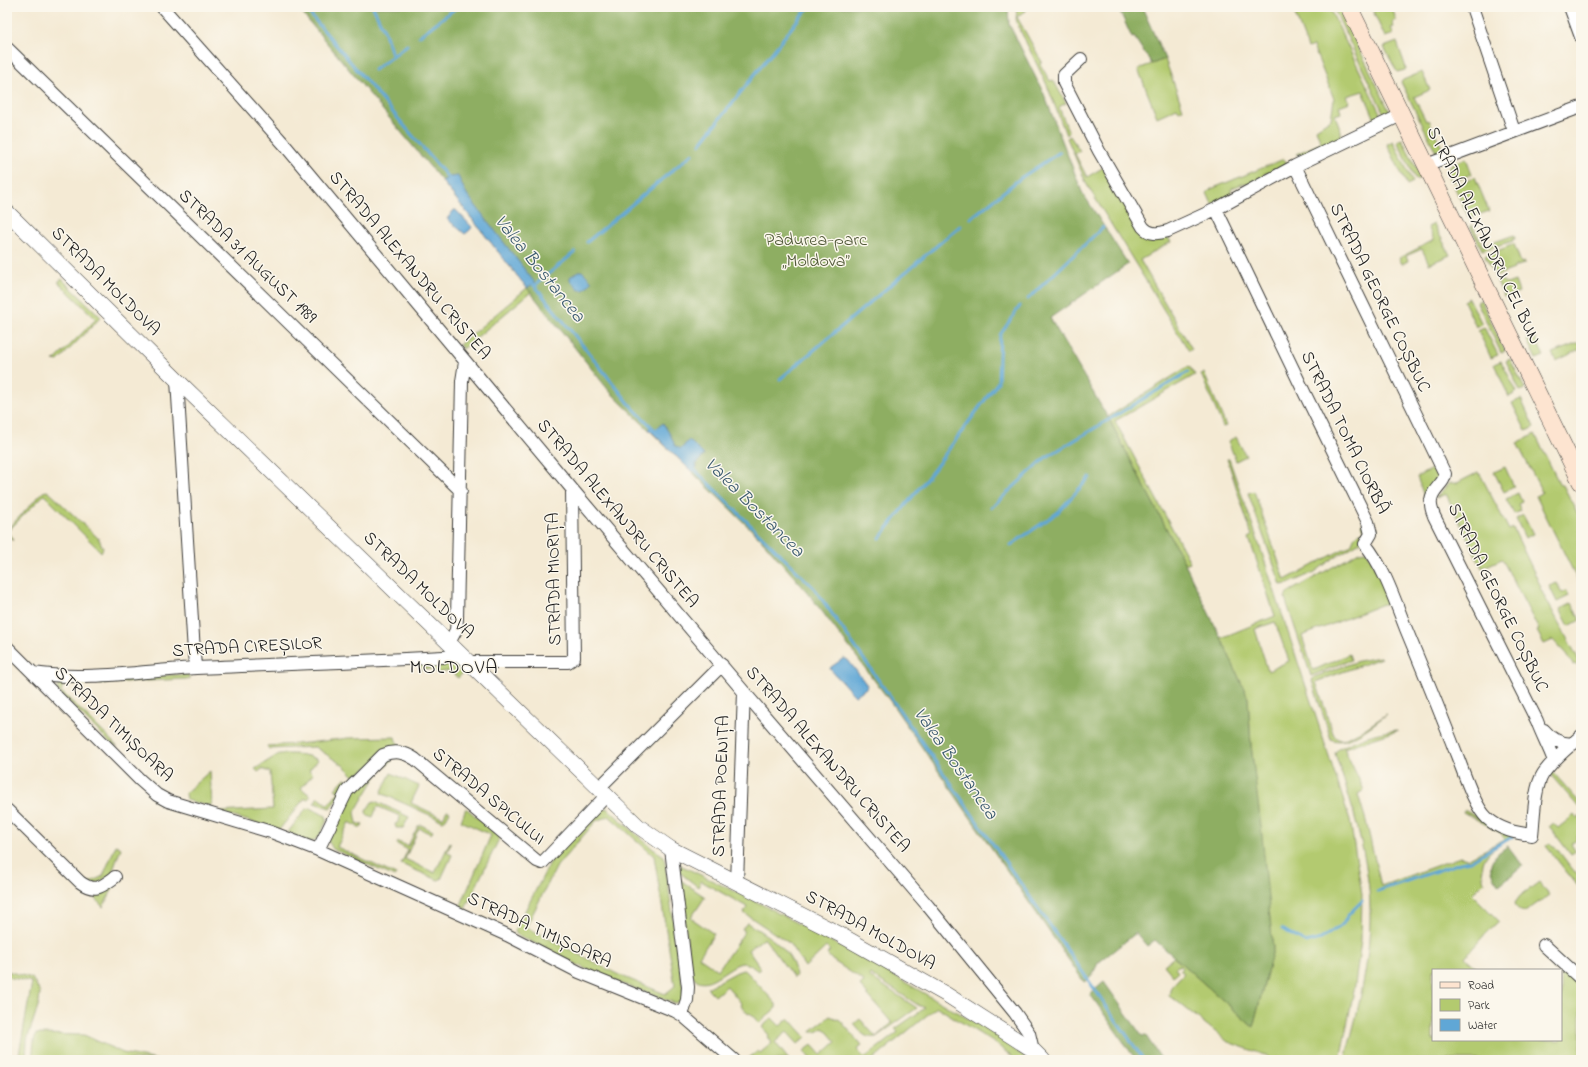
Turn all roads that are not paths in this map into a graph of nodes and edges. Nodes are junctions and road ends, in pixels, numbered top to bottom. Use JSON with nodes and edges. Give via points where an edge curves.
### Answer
{"nodes":[{"id":1,"x":162,"y":7,"type":"edge"},
{"id":2,"x":1349,"y":7,"type":"edge"},
{"id":3,"x":1472,"y":7,"type":"edge"},
{"id":4,"x":1570,"y":7,"type":"edge"},
{"id":5,"x":1581,"y":37,"type":"edge"},
{"id":6,"x":7,"y":48,"type":"edge"},
{"id":7,"x":1081,"y":60,"type":"dead end"},
{"id":8,"x":1581,"y":107,"type":"edge"},
{"id":9,"x":1401,"y":115,"type":"junction"},
{"id":10,"x":1514,"y":131,"type":"junction"},
{"id":11,"x":1426,"y":165,"type":"junction"},
{"id":12,"x":1295,"y":166,"type":"junction"},
{"id":13,"x":1216,"y":209,"type":"junction"},
{"id":14,"x":7,"y":212,"type":"edge"},
{"id":15,"x":466,"y":362,"type":"junction"},
{"id":16,"x":177,"y":380,"type":"junction"},
{"id":17,"x":1581,"y":482,"type":"edge"},
{"id":18,"x":572,"y":488,"type":"junction"},
{"id":19,"x":461,"y":491,"type":"junction"},
{"id":20,"x":449,"y":643,"type":"junction"},
{"id":21,"x":7,"y":647,"type":"edge"},
{"id":22,"x":466,"y":659,"type":"junction"},
{"id":23,"x":722,"y":666,"type":"junction"},
{"id":24,"x":195,"y":668,"type":"junction"},
{"id":25,"x":33,"y":673,"type":"junction"},
{"id":26,"x":744,"y":692,"type":"junction"},
{"id":27,"x":1537,"y":721,"type":"junction"},
{"id":28,"x":1577,"y":740,"type":"edge"},
{"id":29,"x":1554,"y":761,"type":"junction"},
{"id":30,"x":602,"y":792,"type":"junction"},
{"id":31,"x":7,"y":810,"type":"edge"},
{"id":32,"x":671,"y":849,"type":"junction"},
{"id":33,"x":318,"y":850,"type":"junction"},
{"id":34,"x":115,"y":878,"type":"dead end"},
{"id":35,"x":737,"y":882,"type":"junction"},
{"id":36,"x":1544,"y":945,"type":"dead end"},
{"id":37,"x":1581,"y":979,"type":"edge"},
{"id":38,"x":682,"y":1015,"type":"junction"},
{"id":39,"x":1038,"y":1055,"type":"edge"},
{"id":40,"x":734,"y":1060,"type":"edge"}],
"edges":[{"from":1,"to":15,"type":"street","name":"STRADA ALEXANDRU CRISTEA","via":[[283,143]]},
{"from":2,"to":9,"type":"main road","name":"STRADA ALEXANDRU CEL BUN"},
{"from":3,"to":10,"type":"street"},
{"from":4,"to":5,"type":"street"},
{"from":6,"to":19,"type":"street","name":"STRADA 31 AUGUST 1989"},
{"from":7,"to":13,"type":"street","via":[[1064,75],[1064,83],[1142,228],[1148,233],[1168,231]]},
{"from":8,"to":10,"type":"street"},
{"from":9,"to":11,"type":"main road","name":"STRADA ALEXANDRU CEL BUN"},
{"from":9,"to":12,"type":"street"},
{"from":10,"to":11,"type":"street"},
{"from":11,"to":17,"type":"main road","name":"STRADA ALEXANDRU CEL BUN"},
{"from":12,"to":13,"type":"street"},
{"from":12,"to":27,"type":"street","name":"STRADA GEORGE COȘBUC","via":[[1445,474],[1431,500],[1434,516]]},
{"from":13,"to":29,"type":"street","name":"STRADA TOMA CIORBĂ","via":[[1368,522],[1371,534],[1365,544],[1392,594],[1480,809],[1487,818],[1501,827],[1512,832],[1532,835],[1539,783]]},
{"from":14,"to":16,"type":"street","name":"STRADA MOLDOVA"},
{"from":15,"to":18,"type":"street","name":"STRADA ALEXANDRU CRISTEA"},
{"from":15,"to":19,"type":"street","via":[[462,381]]},
{"from":16,"to":20,"type":"street","name":"STRADA MOLDOVA"},
{"from":16,"to":24,"type":"street"},
{"from":18,"to":22,"type":"street","name":"STRADA MIORIȚA","via":[[574,658],[568,662]]},
{"from":18,"to":23,"type":"street","name":"STRADA ALEXANDRU CRISTEA"},
{"from":19,"to":20,"type":"street","via":[[457,619],[456,630]]},
{"from":20,"to":22,"type":"street","name":"STRADA MOLDOVA"},
{"from":21,"to":25,"type":"street","name":"STRADA TIMIȘOARA"},
{"from":22,"to":24,"type":"street","name":"STRADA CIREȘILOR"},
{"from":22,"to":30,"type":"street","name":"STRADA MOLDOVA"},
{"from":23,"to":26,"type":"street","name":"STRADA ALEXANDRU CRISTEA"},
{"from":23,"to":30,"type":"street"},
{"from":24,"to":25,"type":"street","name":"STRADA CIREȘILOR","via":[[79,676]]},
{"from":25,"to":33,"type":"street","name":"STRADA TIMIȘOARA","via":[[157,795],[168,801],[271,832]]},
{"from":26,"to":35,"type":"street","name":"STRADA POENIȚA"},
{"from":26,"to":39,"type":"street","name":"STRADA ALEXANDRU CRISTEA","via":[[884,853],[1015,1013],[1029,1033]]},
{"from":27,"to":28,"type":"street","via":[[1555,740],[1565,744]]},
{"from":27,"to":29,"type":"street","name":"STRADA GEORGE COȘBUC"},
{"from":28,"to":29,"type":"street"},
{"from":30,"to":32,"type":"street","name":"STRADA MOLDOVA","via":[[638,826]]},
{"from":30,"to":33,"type":"street","name":"STRADA SPICULUI","via":[[542,863],[415,759],[397,751],[382,755],[347,791]]},
{"from":31,"to":34,"type":"street","via":[[87,887],[97,889]]},
{"from":32,"to":35,"type":"street","name":"STRADA MOLDOVA"},
{"from":32,"to":38,"type":"street","via":[[688,987]]},
{"from":33,"to":38,"type":"street","name":"STRADA TIMIȘOARA","via":[[507,935],[579,972]]},
{"from":35,"to":39,"type":"street","name":"STRADA MOLDOVA","via":[[852,941],[947,996]]},
{"from":36,"to":37,"type":"street"},
{"from":38,"to":40,"type":"street","name":"STRADA TIMIȘOARA"}]}
